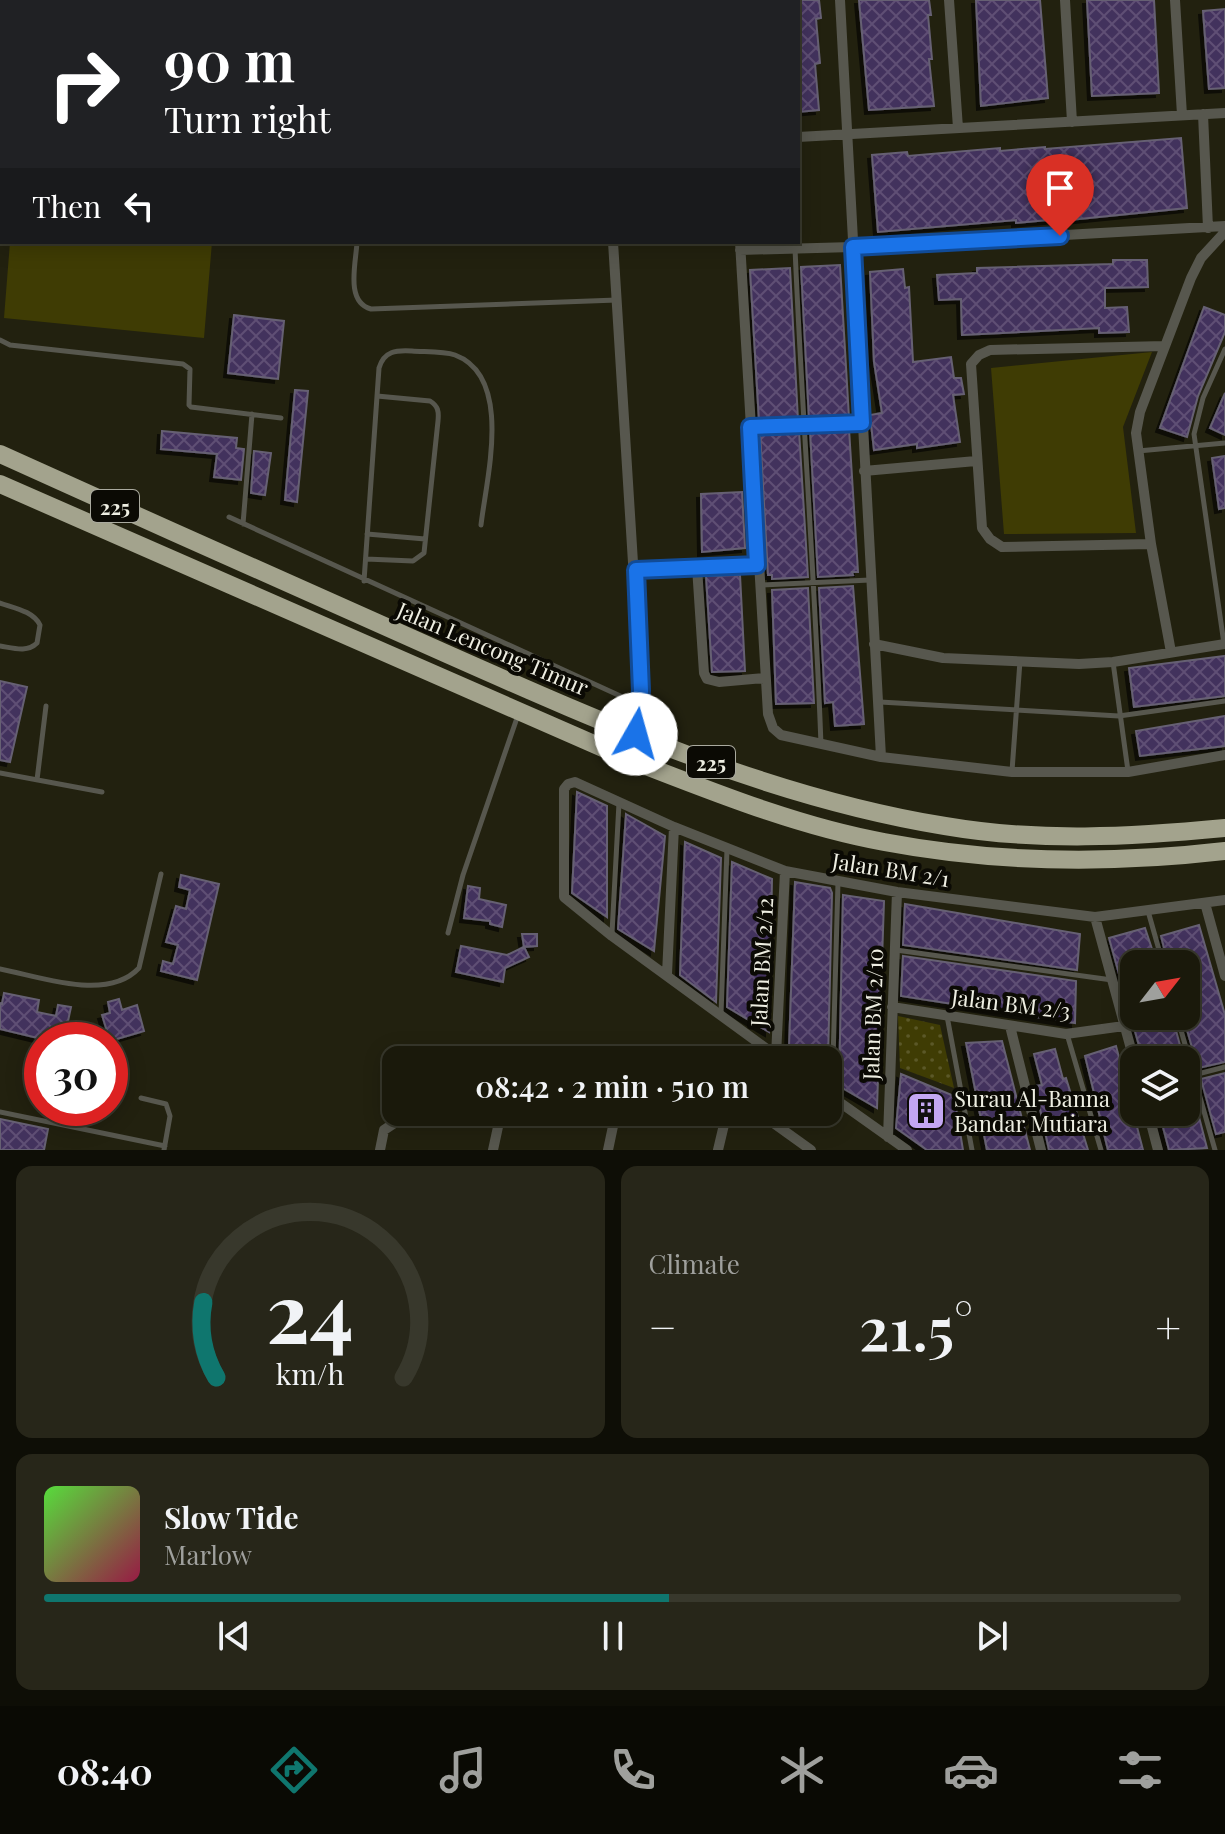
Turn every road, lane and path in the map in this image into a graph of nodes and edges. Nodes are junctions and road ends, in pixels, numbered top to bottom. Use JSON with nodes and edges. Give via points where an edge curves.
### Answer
{"nodes":[{"id":1,"x":840,"y":0,"type":"edge"},
{"id":2,"x":949,"y":0,"type":"edge"},
{"id":3,"x":1065,"y":0,"type":"edge"},
{"id":4,"x":1175,"y":0,"type":"edge"},
{"id":5,"x":1225,"y":113,"type":"edge"},
{"id":6,"x":1203,"y":114,"type":"junction"},
{"id":7,"x":1182,"y":115,"type":"junction"},
{"id":8,"x":1072,"y":122,"type":"junction"},
{"id":9,"x":958,"y":128,"type":"junction"},
{"id":10,"x":847,"y":134,"type":"junction"},
{"id":11,"x":800,"y":137,"type":"edge"},
{"id":12,"x":1208,"y":228,"type":"junction"},
{"id":13,"x":1225,"y":229,"type":"edge"},
{"id":14,"x":357,"y":244,"type":"edge"},
{"id":15,"x":613,"y":244,"type":"edge"},
{"id":16,"x":740,"y":246,"type":"edge"},
{"id":17,"x":853,"y":247,"type":"junction"},
{"id":18,"x":795,"y":248,"type":"junction"},
{"id":19,"x":617,"y":300,"type":"junction"},
{"id":20,"x":0,"y":340,"type":"edge"},
{"id":21,"x":1165,"y":346,"type":"junction"},
{"id":22,"x":1225,"y":349,"type":"edge"},
{"id":23,"x":377,"y":396,"type":"junction"},
{"id":24,"x":252,"y":414,"type":"junction"},
{"id":25,"x":281,"y":418,"type":"dead end"},
{"id":26,"x":862,"y":423,"type":"junction"},
{"id":27,"x":803,"y":425,"type":"junction"},
{"id":28,"x":750,"y":427,"type":"junction"},
{"id":29,"x":1225,"y":443,"type":"edge"},
{"id":30,"x":1195,"y":445,"type":"junction"},
{"id":31,"x":1138,"y":451,"type":"junction"},
{"id":32,"x":0,"y":454,"type":"edge"},
{"id":33,"x":976,"y":461,"type":"junction"},
{"id":34,"x":864,"y":471,"type":"junction"},
{"id":35,"x":1,"y":485,"type":"edge"},
{"id":36,"x":229,"y":517,"type":"dead end"},
{"id":37,"x":243,"y":524,"type":"junction"},
{"id":38,"x":481,"y":525,"type":"dead end"},
{"id":39,"x":367,"y":534,"type":"junction"},
{"id":40,"x":425,"y":539,"type":"junction"},
{"id":41,"x":1151,"y":544,"type":"junction"},
{"id":42,"x":365,"y":559,"type":"junction"},
{"id":43,"x":757,"y":565,"type":"junction"},
{"id":44,"x":697,"y":567,"type":"junction"},
{"id":45,"x":636,"y":570,"type":"junction"},
{"id":46,"x":871,"y":580,"type":"junction"},
{"id":47,"x":364,"y":581,"type":"junction"},
{"id":48,"x":815,"y":582,"type":"junction"},
{"id":49,"x":760,"y":585,"type":"junction"},
{"id":50,"x":0,"y":603,"type":"edge"},
{"id":51,"x":874,"y":644,"type":"junction"},
{"id":52,"x":1224,"y":644,"type":"edge"},
{"id":53,"x":0,"y":646,"type":"edge"},
{"id":54,"x":1171,"y":652,"type":"junction"},
{"id":55,"x":1020,"y":661,"type":"junction"},
{"id":56,"x":1113,"y":662,"type":"junction"},
{"id":57,"x":765,"y":678,"type":"junction"},
{"id":58,"x":1225,"y":701,"type":"edge"},
{"id":59,"x":878,"y":702,"type":"junction"},
{"id":60,"x":641,"y":705,"type":"junction"},
{"id":61,"x":46,"y":706,"type":"dead end"},
{"id":62,"x":519,"y":710,"type":"junction"},
{"id":63,"x":1015,"y":712,"type":"junction"},
{"id":64,"x":1119,"y":716,"type":"junction"},
{"id":65,"x":636,"y":734,"type":"junction"},
{"id":66,"x":821,"y":746,"type":"junction"},
{"id":67,"x":1225,"y":755,"type":"edge"},
{"id":68,"x":881,"y":757,"type":"junction"},
{"id":69,"x":1012,"y":772,"type":"junction"},
{"id":70,"x":1128,"y":772,"type":"junction"},
{"id":71,"x":0,"y":773,"type":"edge"},
{"id":72,"x":37,"y":780,"type":"junction"},
{"id":73,"x":102,"y":792,"type":"dead end"},
{"id":74,"x":619,"y":802,"type":"junction"},
{"id":75,"x":674,"y":827,"type":"junction"},
{"id":76,"x":1225,"y":828,"type":"edge"},
{"id":77,"x":727,"y":848,"type":"junction"},
{"id":78,"x":1225,"y":851,"type":"edge"},
{"id":79,"x":785,"y":871,"type":"junction"},
{"id":80,"x":161,"y":874,"type":"dead end"},
{"id":81,"x":838,"y":881,"type":"junction"},
{"id":82,"x":897,"y":892,"type":"junction"},
{"id":83,"x":1225,"y":900,"type":"edge"},
{"id":84,"x":1205,"y":903,"type":"junction"},
{"id":85,"x":1148,"y":910,"type":"junction"},
{"id":86,"x":1095,"y":917,"type":"junction"},
{"id":87,"x":448,"y":933,"type":"dead end"},
{"id":88,"x":612,"y":936,"type":"junction"},
{"id":89,"x":894,"y":950,"type":"junction"},
{"id":90,"x":1159,"y":950,"type":"edge"},
{"id":91,"x":0,"y":969,"type":"edge"},
{"id":92,"x":667,"y":974,"type":"junction"},
{"id":93,"x":1225,"y":976,"type":"edge"},
{"id":94,"x":1113,"y":980,"type":"junction"},
{"id":95,"x":892,"y":1007,"type":"junction"},
{"id":96,"x":1120,"y":1009,"type":"edge"},
{"id":97,"x":721,"y":1014,"type":"junction"},
{"id":98,"x":947,"y":1015,"type":"junction"},
{"id":99,"x":1010,"y":1026,"type":"junction"},
{"id":100,"x":1120,"y":1027,"type":"edge"},
{"id":101,"x":1066,"y":1034,"type":"junction"},
{"id":102,"x":763,"y":1046,"type":"edge"},
{"id":103,"x":779,"y":1046,"type":"edge"},
{"id":104,"x":832,"y":1046,"type":"edge"},
{"id":105,"x":1225,"y":1067,"type":"edge"},
{"id":106,"x":1200,"y":1074,"type":"edge"},
{"id":107,"x":1200,"y":1097,"type":"edge"},
{"id":108,"x":141,"y":1098,"type":"dead end"},
{"id":109,"x":842,"y":1104,"type":"edge"},
{"id":110,"x":0,"y":1112,"type":"edge"},
{"id":111,"x":390,"y":1126,"type":"edge"},
{"id":112,"x":498,"y":1126,"type":"edge"},
{"id":113,"x":613,"y":1126,"type":"edge"},
{"id":114,"x":724,"y":1126,"type":"edge"},
{"id":115,"x":778,"y":1126,"type":"edge"},
{"id":116,"x":1152,"y":1126,"type":"edge"},
{"id":117,"x":888,"y":1137,"type":"junction"},
{"id":118,"x":164,"y":1148,"type":"edge"},
{"id":119,"x":380,"y":1150,"type":"edge"},
{"id":120,"x":493,"y":1150,"type":"edge"},
{"id":121,"x":608,"y":1150,"type":"edge"},
{"id":122,"x":718,"y":1150,"type":"edge"},
{"id":123,"x":811,"y":1150,"type":"edge"},
{"id":124,"x":907,"y":1150,"type":"edge"},
{"id":125,"x":972,"y":1150,"type":"edge"},
{"id":126,"x":1041,"y":1150,"type":"edge"},
{"id":127,"x":1101,"y":1150,"type":"edge"},
{"id":128,"x":1158,"y":1150,"type":"edge"},
{"id":129,"x":1215,"y":1150,"type":"edge"}],
"edges":[{"from":1,"to":10,"type":"street"},
{"from":2,"to":9,"type":"street"},
{"from":3,"to":8,"type":"street"},
{"from":4,"to":7,"type":"street"},
{"from":5,"to":6,"type":"street"},
{"from":6,"to":7,"type":"street"},
{"from":6,"to":12,"type":"street"},
{"from":7,"to":8,"type":"street"},
{"from":8,"to":9,"type":"street"},
{"from":9,"to":10,"type":"street"},
{"from":10,"to":11,"type":"street"},
{"from":10,"to":17,"type":"street"},
{"from":12,"to":13,"type":"street"},
{"from":12,"to":17,"type":"street"},
{"from":13,"to":21,"type":"street","via":[[1201,258]]},
{"from":14,"to":19,"type":"lane","via":[[354,291],[357,301],[371,309]]},
{"from":15,"to":19,"type":"street"},
{"from":16,"to":18,"type":"street"},
{"from":16,"to":28,"type":"street"},
{"from":17,"to":18,"type":"street"},
{"from":17,"to":26,"type":"street"},
{"from":18,"to":27,"type":"lane"},
{"from":19,"to":45,"type":"street"},
{"from":20,"to":24,"type":"lane","via":[[183,364],[190,369],[191,407]]},
{"from":21,"to":31,"type":"street","via":[[1137,423]]},
{"from":21,"to":33,"type":"street","via":[[990,350],[979,355],[971,364]]},
{"from":22,"to":30,"type":"lane","via":[[1196,419]]},
{"from":23,"to":38,"type":"lane","via":[[382,359],[393,351],[454,355],[468,362],[492,409],[494,438]]},
{"from":23,"to":39,"type":"lane"},
{"from":23,"to":40,"type":"lane","via":[[430,401],[439,411]]},
{"from":24,"to":25,"type":"lane"},
{"from":24,"to":37,"type":"lane"},
{"from":26,"to":27,"type":"lane"},
{"from":26,"to":34,"type":"street"},
{"from":27,"to":28,"type":"lane"},
{"from":27,"to":48,"type":"lane"},
{"from":28,"to":43,"type":"street"},
{"from":29,"to":30,"type":"lane"},
{"from":30,"to":31,"type":"lane"},
{"from":30,"to":52,"type":"lane"},
{"from":31,"to":41,"type":"street"},
{"from":32,"to":65,"type":"highway","name":"Jalan Lencong Timur","number":"225"},
{"from":33,"to":34,"type":"street"},
{"from":33,"to":41,"type":"street","via":[[982,528],[1002,547]]},
{"from":34,"to":46,"type":"street"},
{"from":35,"to":62,"type":"highway","name":"Jalan Lencong Timur","number":"225"},
{"from":36,"to":37,"type":"lane"},
{"from":37,"to":47,"type":"lane"},
{"from":39,"to":40,"type":"lane"},
{"from":39,"to":42,"type":"lane"},
{"from":40,"to":42,"type":"lane","via":[[424,553],[413,561]]},
{"from":41,"to":54,"type":"street"},
{"from":42,"to":47,"type":"lane"},
{"from":43,"to":44,"type":"street"},
{"from":43,"to":49,"type":"street"},
{"from":44,"to":45,"type":"street"},
{"from":44,"to":57,"type":"street","via":[[707,679]]},
{"from":45,"to":60,"type":"street"},
{"from":46,"to":48,"type":"lane"},
{"from":46,"to":51,"type":"street"},
{"from":47,"to":60,"type":"lane"},
{"from":48,"to":49,"type":"lane"},
{"from":48,"to":66,"type":"lane"},
{"from":49,"to":57,"type":"street"},
{"from":50,"to":53,"type":"lane","via":[[25,611],[40,625],[37,643],[30,648]]},
{"from":51,"to":55,"type":"street","via":[[943,658]]},
{"from":51,"to":59,"type":"street"},
{"from":52,"to":54,"type":"street"},
{"from":54,"to":56,"type":"street"},
{"from":55,"to":56,"type":"street"},
{"from":55,"to":63,"type":"lane"},
{"from":56,"to":64,"type":"lane"},
{"from":57,"to":66,"type":"street","via":[[773,728]]},
{"from":58,"to":64,"type":"lane"},
{"from":59,"to":63,"type":"lane"},
{"from":59,"to":68,"type":"street"},
{"from":60,"to":65,"type":"street"},
{"from":61,"to":72,"type":"lane"},
{"from":62,"to":78,"type":"highway","name":"Jalan Lencong Timur","number":"225","via":[[706,789],[882,842],[1032,858],[1130,859]]},
{"from":62,"to":87,"type":"lane"},
{"from":63,"to":64,"type":"lane"},
{"from":63,"to":69,"type":"lane"},
{"from":64,"to":70,"type":"lane"},
{"from":65,"to":76,"type":"highway","name":"Jalan Lencong Timur","number":"225","via":[[790,791],[947,827],[1041,836],[1140,837]]},
{"from":66,"to":68,"type":"street"},
{"from":67,"to":70,"type":"street"},
{"from":68,"to":69,"type":"street"},
{"from":69,"to":70,"type":"street"},
{"from":71,"to":72,"type":"lane"},
{"from":72,"to":73,"type":"lane"},
{"from":74,"to":75,"type":"street","name":"Jalan BM 2/1"},
{"from":74,"to":88,"type":"lane"},
{"from":74,"to":88,"type":"street","name":"Jalan BM 2/1","via":[[575,782],[564,789],[564,897]]},
{"from":75,"to":77,"type":"street","name":"Jalan BM 2/1"},
{"from":75,"to":92,"type":"street"},
{"from":77,"to":79,"type":"street","name":"Jalan BM 2/1"},
{"from":77,"to":97,"type":"lane"},
{"from":79,"to":81,"type":"street","name":"Jalan BM 2/1"},
{"from":79,"to":103,"type":"street","name":"Jalan BM 2/12"},
{"from":80,"to":91,"type":"lane","via":[[139,968],[131,977],[97,987]]},
{"from":81,"to":82,"type":"street","name":"Jalan BM 2/1"},
{"from":81,"to":104,"type":"lane"},
{"from":82,"to":86,"type":"street","name":"Jalan BM 2/1"},
{"from":82,"to":89,"type":"street","name":"Jalan BM 2/10"},
{"from":83,"to":84,"type":"street","name":"Jalan BM 2/1"},
{"from":84,"to":85,"type":"street","name":"Jalan BM 2/1"},
{"from":84,"to":93,"type":"street"},
{"from":85,"to":86,"type":"street","name":"Jalan BM 2/1"},
{"from":85,"to":90,"type":"lane"},
{"from":86,"to":94,"type":"street"},
{"from":88,"to":92,"type":"street"},
{"from":89,"to":94,"type":"lane"},
{"from":89,"to":95,"type":"street","name":"Jalan BM 2/10"},
{"from":92,"to":97,"type":"street"},
{"from":94,"to":96,"type":"street"},
{"from":95,"to":98,"type":"street","name":"Jalan BM 2/3"},
{"from":95,"to":117,"type":"street","name":"Jalan BM 2/10"},
{"from":97,"to":102,"type":"street"},
{"from":98,"to":99,"type":"street","name":"Jalan BM 2/3"},
{"from":98,"to":125,"type":"lane"},
{"from":99,"to":101,"type":"street","name":"Jalan BM 2/3"},
{"from":99,"to":126,"type":"street"},
{"from":100,"to":101,"type":"street","name":"Jalan BM 2/3"},
{"from":101,"to":127,"type":"lane"},
{"from":105,"to":106,"type":"lane"},
{"from":107,"to":129,"type":"lane"},
{"from":108,"to":118,"type":"lane","via":[[166,1104],[170,1116]]},
{"from":109,"to":117,"type":"street"},
{"from":110,"to":118,"type":"lane"},
{"from":111,"to":119,"type":"street"},
{"from":112,"to":120,"type":"street"},
{"from":113,"to":121,"type":"street"},
{"from":114,"to":122,"type":"street"},
{"from":115,"to":123,"type":"street"},
{"from":116,"to":128,"type":"street"},
{"from":117,"to":124,"type":"street"}]}
